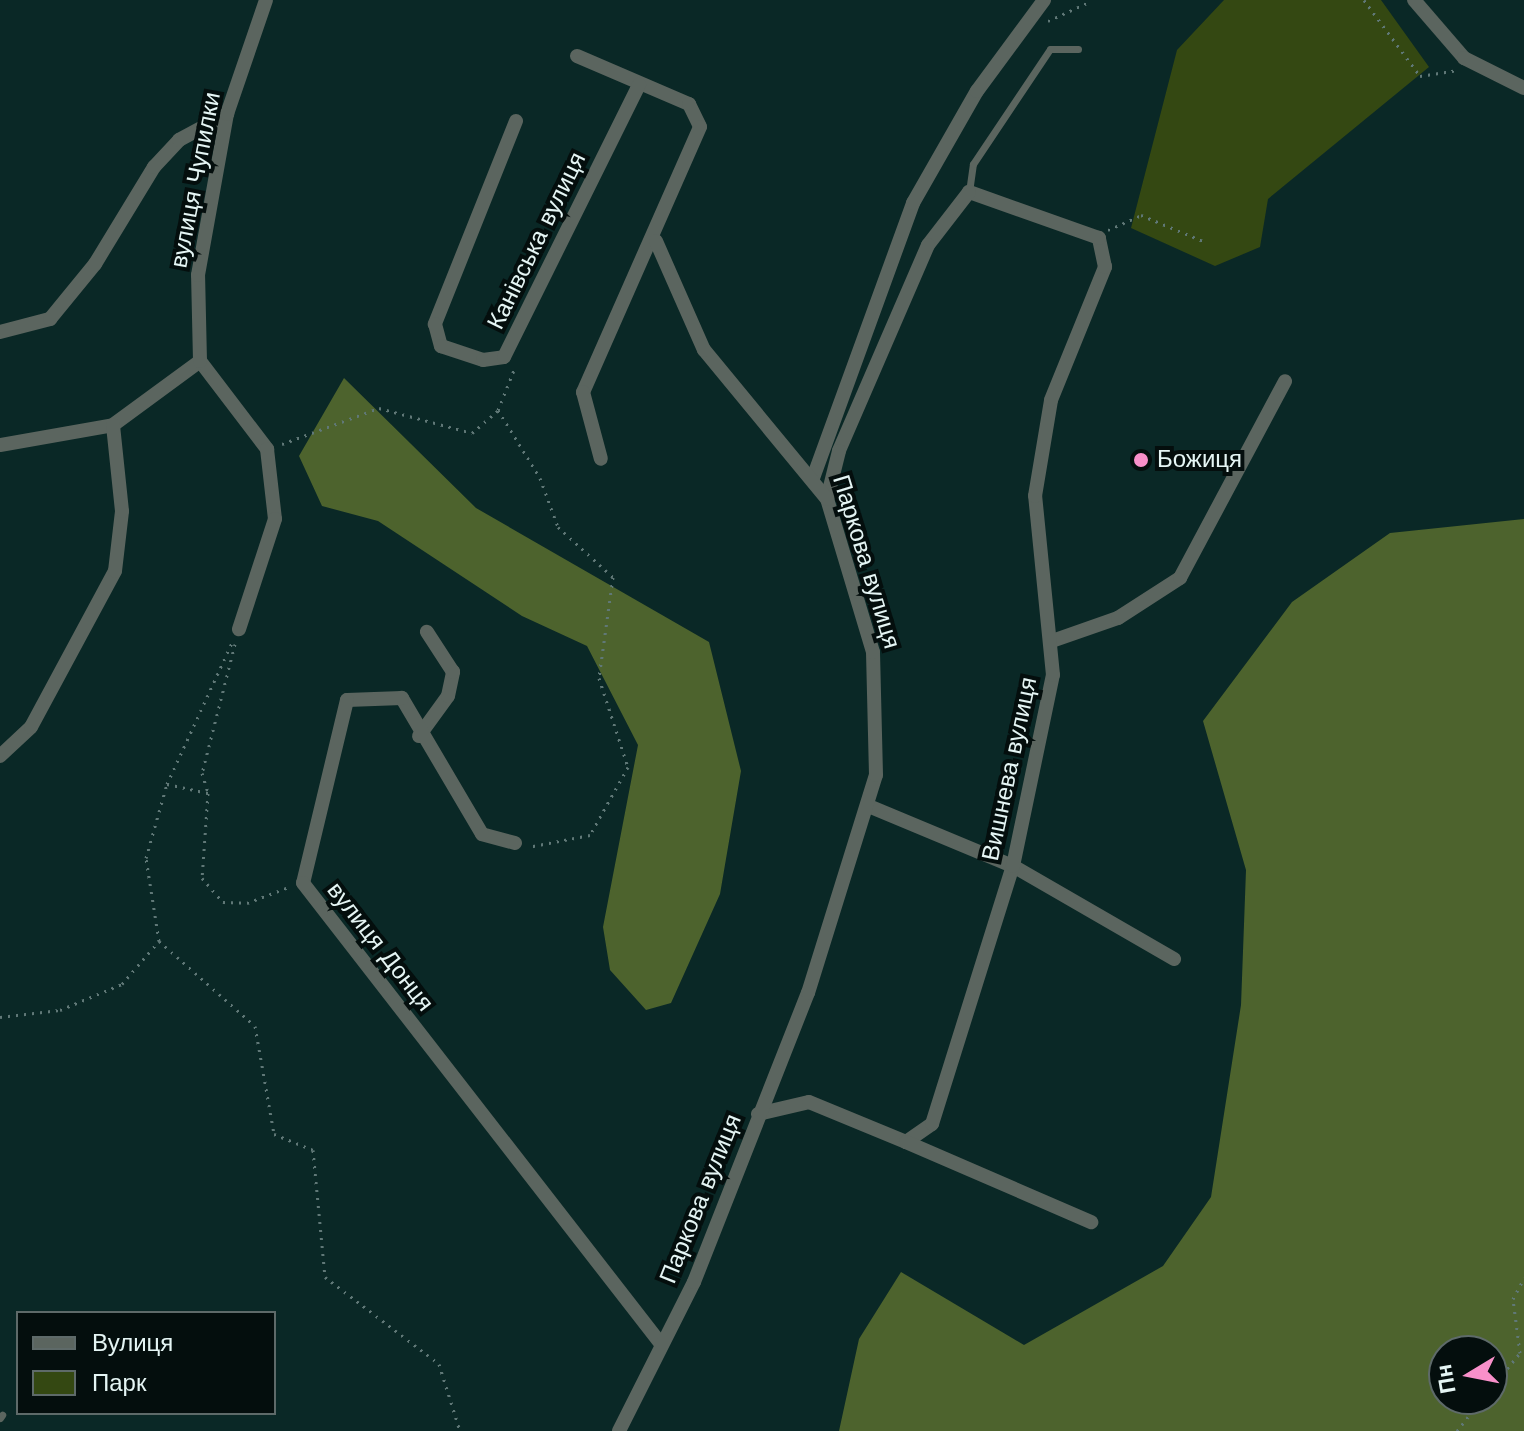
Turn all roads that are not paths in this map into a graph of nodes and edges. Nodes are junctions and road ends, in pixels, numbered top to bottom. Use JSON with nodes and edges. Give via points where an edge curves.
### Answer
{"nodes":[{"id":1,"x":266,"y":0,"type":"edge"},
{"id":2,"x":1044,"y":0,"type":"edge"},
{"id":3,"x":1414,"y":0,"type":"edge"},
{"id":4,"x":1078,"y":49,"type":"dead end"},
{"id":5,"x":577,"y":56,"type":"dead end"},
{"id":6,"x":639,"y":85,"type":"junction"},
{"id":7,"x":1524,"y":88,"type":"edge"},
{"id":8,"x":227,"y":114,"type":"junction"},
{"id":9,"x":516,"y":121,"type":"dead end"},
{"id":10,"x":969,"y":192,"type":"junction"},
{"id":11,"x":656,"y":241,"type":"junction"},
{"id":12,"x":928,"y":245,"type":"junction"},
{"id":13,"x":898,"y":260,"type":"junction"},
{"id":14,"x":0,"y":332,"type":"edge"},
{"id":15,"x":200,"y":361,"type":"junction"},
{"id":16,"x":1285,"y":381,"type":"dead end"},
{"id":17,"x":113,"y":425,"type":"junction"},
{"id":18,"x":0,"y":445,"type":"edge"},
{"id":19,"x":601,"y":459,"type":"dead end"},
{"id":20,"x":813,"y":478,"type":"junction"},
{"id":21,"x":827,"y":499,"type":"junction"},
{"id":22,"x":239,"y":629,"type":"road end"},
{"id":23,"x":427,"y":632,"type":"dead end"},
{"id":24,"x":1052,"y":641,"type":"junction"},
{"id":25,"x":419,"y":736,"type":"junction"},
{"id":26,"x":0,"y":756,"type":"edge"},
{"id":27,"x":871,"y":807,"type":"junction"},
{"id":28,"x":515,"y":843,"type":"road end"},
{"id":29,"x":1013,"y":866,"type":"junction"},
{"id":30,"x":1174,"y":959,"type":"dead end"},
{"id":31,"x":758,"y":1114,"type":"junction"},
{"id":32,"x":906,"y":1142,"type":"junction"},
{"id":33,"x":1091,"y":1222,"type":"dead end"},
{"id":34,"x":661,"y":1344,"type":"junction"},
{"id":35,"x":619,"y":1431,"type":"edge"}],
"edges":[{"from":1,"to":8,"type":"street","name":"вулиця Чупилки"},
{"from":2,"to":13,"type":"street","name":"Паркова вулиця","via":[[913,203]]},
{"from":3,"to":7,"type":"street","via":[[1464,58]]},
{"from":4,"to":10,"type":"lane","via":[[1050,49],[973,164]]},
{"from":5,"to":6,"type":"street"},
{"from":6,"to":9,"type":"street","name":"Канівська вулиця","via":[[504,357],[483,360],[441,346],[435,324]]},
{"from":6,"to":11,"type":"street","via":[[689,104],[700,127]]},
{"from":8,"to":14,"type":"street","via":[[179,140],[154,167],[50,319]]},
{"from":8,"to":15,"type":"street","name":"вулиця Чупилки","via":[[198,275]]},
{"from":10,"to":12,"type":"street"},
{"from":10,"to":24,"type":"street","name":"Вишнева вулиця","via":[[1099,238],[1105,267],[1051,400],[1035,496],[1042,609]]},
{"from":11,"to":19,"type":"street","via":[[583,392]]},
{"from":11,"to":20,"type":"street","via":[[704,350]]},
{"from":12,"to":13,"type":"street"},
{"from":12,"to":21,"type":"street","via":[[839,451]]},
{"from":13,"to":20,"type":"street","name":"Паркова вулиця"},
{"from":15,"to":17,"type":"street"},
{"from":15,"to":22,"type":"street","via":[[267,449],[275,519]]},
{"from":16,"to":24,"type":"street","via":[[1180,578],[1118,618]]},
{"from":17,"to":18,"type":"street"},
{"from":17,"to":26,"type":"street","via":[[122,511],[115,571],[31,727]]},
{"from":20,"to":21,"type":"street","name":"Паркова вулиця"},
{"from":21,"to":27,"type":"street","name":"Паркова вулиця","via":[[873,652]]},
{"from":23,"to":25,"type":"street","via":[[453,672],[448,696]]},
{"from":24,"to":29,"type":"street","name":"Вишнева вулиця","via":[[1053,675]]},
{"from":25,"to":28,"type":"street","name":"вулиця Донця","via":[[482,834]]},
{"from":25,"to":34,"type":"street","name":"вулиця Донця","via":[[402,698],[347,700],[303,883]]},
{"from":27,"to":29,"type":"street"},
{"from":27,"to":31,"type":"street","name":"Паркова вулиця"},
{"from":29,"to":30,"type":"street"},
{"from":29,"to":32,"type":"street","name":"Вишнева вулиця","via":[[932,1124]]},
{"from":31,"to":32,"type":"street","via":[[809,1102]]},
{"from":31,"to":34,"type":"street","name":"Паркова вулиця","via":[[694,1282]]},
{"from":32,"to":33,"type":"street"},
{"from":34,"to":35,"type":"street","name":"Паркова вулиця"}]}
